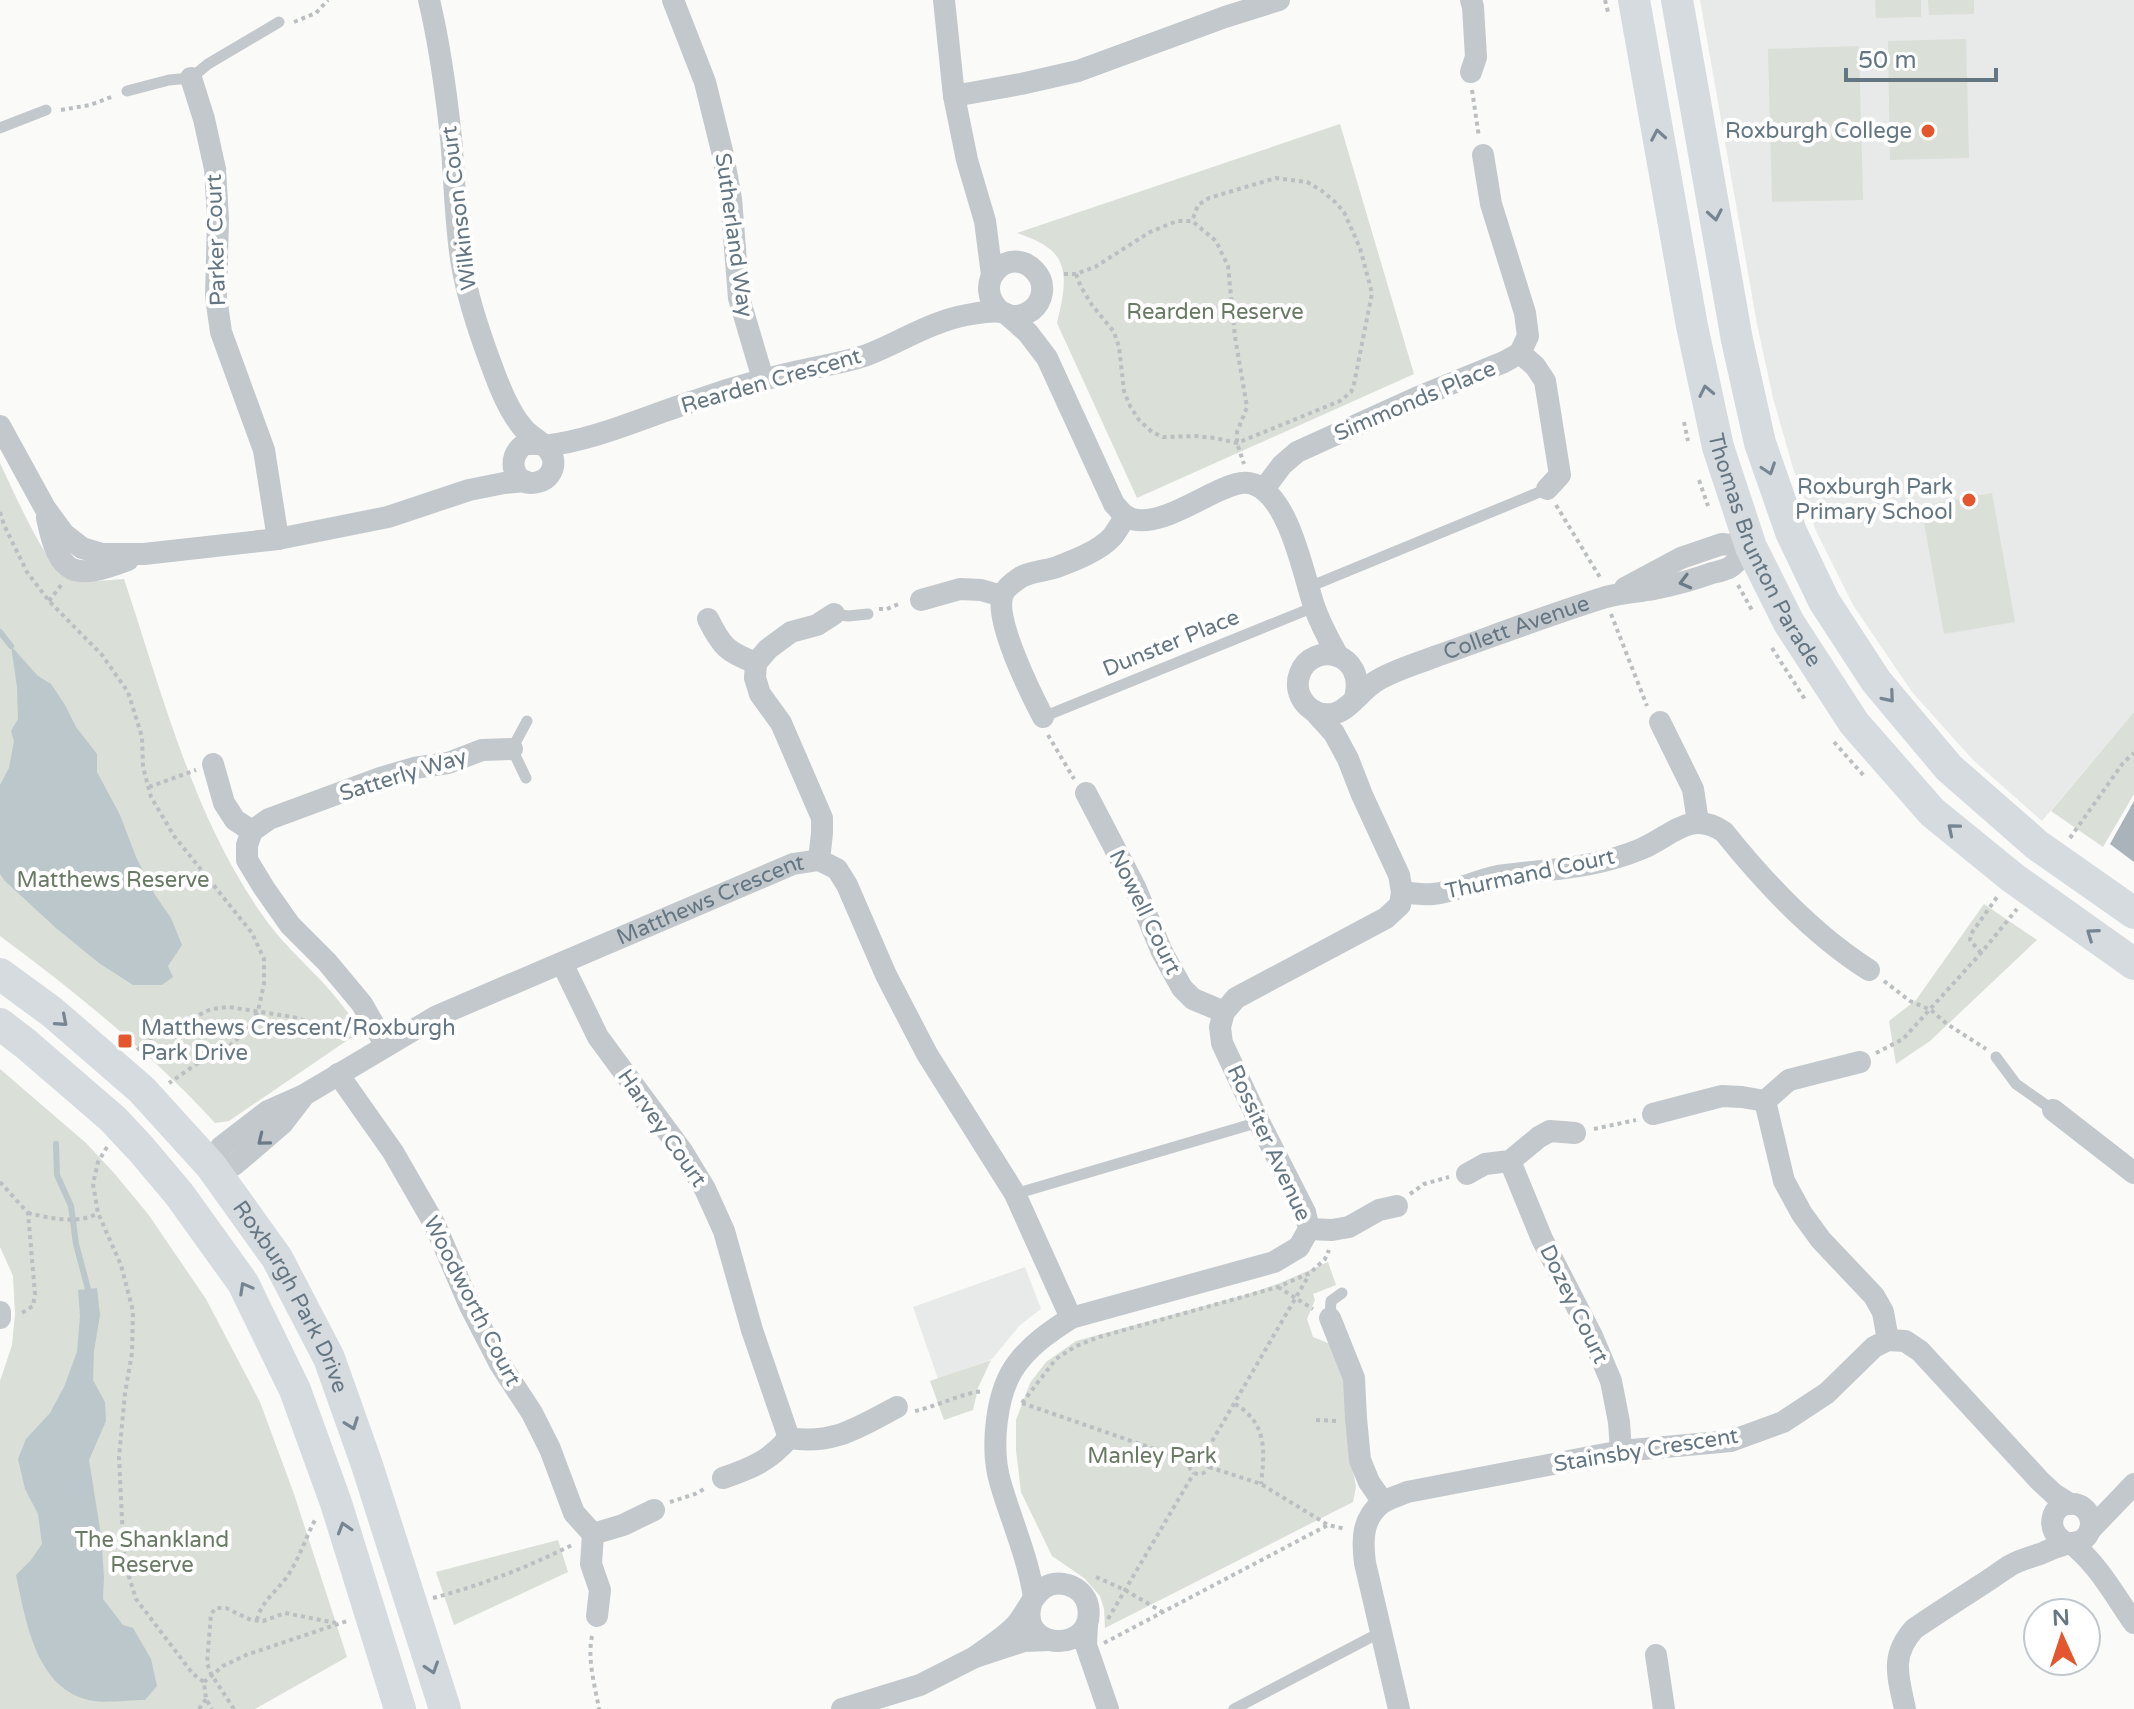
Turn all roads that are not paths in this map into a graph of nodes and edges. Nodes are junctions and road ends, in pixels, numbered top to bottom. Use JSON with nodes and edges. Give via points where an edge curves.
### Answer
{"nodes":[{"id":1,"x":429,"y":0,"type":"edge"},
{"id":2,"x":673,"y":0,"type":"edge"},
{"id":3,"x":944,"y":0,"type":"edge"},
{"id":4,"x":1279,"y":0,"type":"edge"},
{"id":5,"x":1471,"y":0,"type":"edge"},
{"id":6,"x":1634,"y":0,"type":"edge"},
{"id":7,"x":1677,"y":0,"type":"edge"},
{"id":8,"x":1222,"y":9,"type":"edge"},
{"id":9,"x":279,"y":22,"type":"road end"},
{"id":10,"x":1471,"y":72,"type":"road end"},
{"id":11,"x":191,"y":78,"type":"junction"},
{"id":12,"x":127,"y":91,"type":"road end"},
{"id":13,"x":954,"y":96,"type":"junction"},
{"id":14,"x":46,"y":110,"type":"road end"},
{"id":15,"x":0,"y":128,"type":"edge"},
{"id":16,"x":1483,"y":155,"type":"road end"},
{"id":17,"x":985,"y":221,"type":"junction"},
{"id":18,"x":1027,"y":265,"type":"junction"},
{"id":19,"x":991,"y":279,"type":"junction"},
{"id":20,"x":1040,"y":300,"type":"junction"},
{"id":21,"x":1005,"y":314,"type":"junction"},
{"id":22,"x":948,"y":319,"type":"junction"},
{"id":23,"x":1520,"y":353,"type":"junction"},
{"id":24,"x":1047,"y":358,"type":"junction"},
{"id":25,"x":763,"y":379,"type":"junction"},
{"id":26,"x":511,"y":410,"type":"junction"},
{"id":27,"x":0,"y":426,"type":"edge"},
{"id":28,"x":593,"y":437,"type":"junction"},
{"id":29,"x":542,"y":445,"type":"junction"},
{"id":30,"x":514,"y":456,"type":"junction"},
{"id":31,"x":552,"y":471,"type":"junction"},
{"id":32,"x":525,"y":481,"type":"junction"},
{"id":33,"x":1257,"y":486,"type":"junction"},
{"id":34,"x":1547,"y":489,"type":"joint"},
{"id":35,"x":469,"y":490,"type":"junction"},
{"id":36,"x":1126,"y":516,"type":"junction"},
{"id":37,"x":1791,"y":532,"type":"junction"},
{"id":38,"x":278,"y":539,"type":"junction"},
{"id":39,"x":1735,"y":553,"type":"junction"},
{"id":40,"x":1002,"y":596,"type":"junction"},
{"id":41,"x":1312,"y":597,"type":"junction"},
{"id":42,"x":921,"y":600,"type":"road end"},
{"id":43,"x":834,"y":614,"type":"joint"},
{"id":44,"x":868,"y":614,"type":"road end"},
{"id":45,"x":708,"y":619,"type":"dead end"},
{"id":46,"x":1340,"y":657,"type":"junction"},
{"id":47,"x":1423,"y":661,"type":"junction"},
{"id":48,"x":756,"y":663,"type":"junction"},
{"id":49,"x":1301,"y":670,"type":"junction"},
{"id":50,"x":1354,"y":700,"type":"junction"},
{"id":51,"x":1314,"y":711,"type":"junction"},
{"id":52,"x":1043,"y":717,"type":"joint"},
{"id":53,"x":527,"y":721,"type":"dead end"},
{"id":54,"x":1660,"y":722,"type":"dead end"},
{"id":55,"x":512,"y":749,"type":"junction"},
{"id":56,"x":1348,"y":759,"type":"junction"},
{"id":57,"x":213,"y":764,"type":"road end"},
{"id":58,"x":526,"y":778,"type":"dead end"},
{"id":59,"x":1086,"y":793,"type":"road end"},
{"id":60,"x":1698,"y":822,"type":"junction"},
{"id":61,"x":252,"y":831,"type":"junction"},
{"id":62,"x":819,"y":860,"type":"junction"},
{"id":63,"x":1402,"y":892,"type":"junction"},
{"id":64,"x":2134,"y":913,"type":"edge"},
{"id":65,"x":562,"y":963,"type":"junction"},
{"id":66,"x":2134,"y":964,"type":"edge"},
{"id":67,"x":1869,"y":970,"type":"road end"},
{"id":68,"x":0,"y":974,"type":"edge"},
{"id":69,"x":1224,"y":1012,"type":"junction"},
{"id":70,"x":0,"y":1024,"type":"edge"},
{"id":71,"x":381,"y":1036,"type":"junction"},
{"id":72,"x":1996,"y":1057,"type":"road end"},
{"id":73,"x":1860,"y":1062,"type":"road end"},
{"id":74,"x":338,"y":1074,"type":"junction"},
{"id":75,"x":1765,"y":1101,"type":"junction"},
{"id":76,"x":2053,"y":1110,"type":"joint"},
{"id":77,"x":1653,"y":1114,"type":"road end"},
{"id":78,"x":1259,"y":1122,"type":"junction"},
{"id":79,"x":1575,"y":1133,"type":"road end"},
{"id":80,"x":1510,"y":1161,"type":"junction"},
{"id":81,"x":218,"y":1163,"type":"junction"},
{"id":82,"x":2134,"y":1173,"type":"edge"},
{"id":83,"x":1467,"y":1174,"type":"road end"},
{"id":84,"x":179,"y":1194,"type":"junction"},
{"id":85,"x":1015,"y":1194,"type":"junction"},
{"id":86,"x":1397,"y":1206,"type":"road end"},
{"id":87,"x":1309,"y":1229,"type":"junction"},
{"id":88,"x":1342,"y":1293,"type":"dead end"},
{"id":89,"x":1071,"y":1318,"type":"junction"},
{"id":90,"x":1330,"y":1318,"type":"joint"},
{"id":91,"x":1888,"y":1340,"type":"junction"},
{"id":92,"x":897,"y":1407,"type":"road end"},
{"id":93,"x":789,"y":1438,"type":"junction"},
{"id":94,"x":1621,"y":1451,"type":"junction"},
{"id":95,"x":723,"y":1478,"type":"road end"},
{"id":96,"x":2132,"y":1485,"type":"edge"},
{"id":97,"x":1383,"y":1502,"type":"junction"},
{"id":98,"x":654,"y":1510,"type":"road end"},
{"id":99,"x":2062,"y":1511,"type":"junction"},
{"id":100,"x":1018,"y":1532,"type":"junction"},
{"id":101,"x":593,"y":1534,"type":"junction"},
{"id":102,"x":2079,"y":1537,"type":"junction"},
{"id":103,"x":2012,"y":1565,"type":"junction"},
{"id":104,"x":1080,"y":1580,"type":"junction"},
{"id":105,"x":1033,"y":1599,"type":"junction"},
{"id":106,"x":597,"y":1616,"type":"road end"},
{"id":107,"x":2134,"y":1623,"type":"edge"},
{"id":108,"x":1098,"y":1628,"type":"junction"},
{"id":109,"x":1381,"y":1632,"type":"junction"},
{"id":110,"x":1051,"y":1641,"type":"junction"},
{"id":111,"x":1656,"y":1655,"type":"dead end"},
{"id":112,"x":975,"y":1657,"type":"junction"},
{"id":113,"x":1105,"y":1704,"type":"edge"},
{"id":114,"x":853,"y":1708,"type":"edge"},
{"id":115,"x":400,"y":1709,"type":"edge"},
{"id":116,"x":445,"y":1709,"type":"edge"},
{"id":117,"x":1234,"y":1709,"type":"edge"},
{"id":118,"x":1399,"y":1709,"type":"edge"},
{"id":119,"x":1664,"y":1709,"type":"edge"},
{"id":120,"x":1905,"y":1709,"type":"edge"}],
"edges":[{"from":1,"to":26,"type":"street","name":"Wilkinson Court","via":[[440,46],[462,265],[475,320]]},
{"from":2,"to":25,"type":"street","name":"Sutherland Way","via":[[705,82],[723,155],[739,298]]},
{"from":3,"to":13,"type":"street"},
{"from":4,"to":8,"type":"street"},
{"from":5,"to":10,"type":"street","via":[[1476,57]]},
{"from":39,"to":6,"type":"street","name":"Thomas Brunton Parade","one_way":true,"via":[[1739,510],[1718,447],[1692,326]]},
{"from":7,"to":37,"type":"street","name":"Thomas Brunton Parade","one_way":true,"via":[[1737,340],[1760,443]]},
{"from":8,"to":13,"type":"street","via":[[1078,71]]},
{"from":9,"to":11,"type":"lane"},
{"from":11,"to":12,"type":"lane"},
{"from":11,"to":38,"type":"street","name":"Parker Court","via":[[215,169],[221,332],[264,450]]},
{"from":13,"to":17,"type":"street"},
{"from":14,"to":15,"type":"lane"},
{"from":16,"to":23,"type":"street","name":"Simmonds Place","via":[[1491,204],[1525,313],[1528,336]]},
{"from":17,"to":18,"type":"street"},
{"from":17,"to":19,"type":"street"},
{"from":18,"to":19,"type":"street","via":[[1011,262]]},
{"from":18,"to":20,"type":"street","via":[[1041,279]]},
{"from":19,"to":21,"type":"street","via":[[990,299]]},
{"from":19,"to":22,"type":"street","name":"Rearden Crescent"},
{"from":20,"to":21,"type":"street","via":[[1028,313]]},
{"from":20,"to":24,"type":"street"},
{"from":21,"to":22,"type":"street","name":"Rearden Crescent"},
{"from":21,"to":24,"type":"street"},
{"from":22,"to":25,"type":"street","name":"Rearden Crescent","via":[[863,356]]},
{"from":23,"to":33,"type":"street","name":"Simmonds Place","via":[[1297,452]]},
{"from":23,"to":34,"type":"street","via":[[1545,381],[1560,475]]},
{"from":24,"to":36,"type":"street","via":[[1114,504]]},
{"from":25,"to":28,"type":"street","name":"Rearden Crescent"},
{"from":26,"to":29,"type":"street","name":"Wilkinson Court"},
{"from":26,"to":30,"type":"street","name":"Wilkinson Court"},
{"from":27,"to":38,"type":"street","via":[[45,508],[58,558],[73,569],[85,573],[144,554]]},
{"from":28,"to":29,"type":"street","name":"Rearden Crescent"},
{"from":28,"to":31,"type":"street","name":"Rearden Crescent"},
{"from":29,"to":30,"type":"street","via":[[525,444]]},
{"from":29,"to":31,"type":"street","via":[[551,454]]},
{"from":30,"to":32,"type":"street","via":[[515,472]]},
{"from":30,"to":35,"type":"street"},
{"from":31,"to":32,"type":"street","via":[[540,482]]},
{"from":32,"to":35,"type":"street"},
{"from":33,"to":36,"type":"street","via":[[1231,485],[1142,522]]},
{"from":33,"to":41,"type":"street","via":[[1275,500]]},
{"from":34,"to":41,"type":"lane","name":"Dunster Place"},
{"from":35,"to":38,"type":"street","via":[[388,517]]},
{"from":36,"to":40,"type":"street","via":[[1096,549],[1023,576]]},
{"from":37,"to":39,"type":"street","name":"Collett Avenue"},
{"from":37,"to":64,"type":"street","name":"Thomas Brunton Parade","one_way":true,"via":[[1824,601],[1876,681],[1949,768],[2037,845],[2071,854]]},
{"from":39,"to":47,"type":"street","name":"Collett Avenue","via":[[1681,558],[1610,596]]},
{"from":66,"to":39,"type":"street","name":"Thomas Brunton Parade","one_way":true,"via":[[2021,895],[1932,812],[1854,723],[1789,623],[1766,577]]},
{"from":40,"to":42,"type":"street","via":[[960,589]]},
{"from":40,"to":52,"type":"street","via":[[1007,634]]},
{"from":41,"to":46,"type":"street"},
{"from":41,"to":49,"type":"street","via":[[1312,642]]},
{"from":41,"to":52,"type":"lane","name":"Dunster Place"},
{"from":43,"to":44,"type":"lane"},
{"from":43,"to":48,"type":"street","via":[[791,632]]},
{"from":45,"to":48,"type":"street","via":[[720,642]]},
{"from":46,"to":47,"type":"street","name":"Collett Avenue","via":[[1371,664]]},
{"from":46,"to":49,"type":"street","via":[[1317,656]]},
{"from":46,"to":50,"type":"street","via":[[1356,674]]},
{"from":47,"to":50,"type":"street","name":"Collett Avenue","via":[[1378,680]]},
{"from":48,"to":62,"type":"street","via":[[760,694],[781,723],[822,818]]},
{"from":49,"to":51,"type":"street","via":[[1300,696]]},
{"from":50,"to":51,"type":"street","via":[[1340,712]]},
{"from":50,"to":56,"type":"street","via":[[1347,728]]},
{"from":51,"to":56,"type":"street"},
{"from":53,"to":55,"type":"lane"},
{"from":54,"to":60,"type":"street","via":[[1693,789]]},
{"from":55,"to":58,"type":"lane"},
{"from":55,"to":61,"type":"street","name":"Satterly Way","via":[[482,750],[380,778],[269,819]]},
{"from":56,"to":63,"type":"street"},
{"from":57,"to":61,"type":"street","via":[[224,803],[235,820]]},
{"from":59,"to":69,"type":"street","name":"Nowell Court","via":[[1182,988],[1193,999]]},
{"from":60,"to":63,"type":"street","name":"Thurmand Court","via":[[1596,864],[1495,877],[1432,894]]},
{"from":60,"to":67,"type":"street","via":[[1724,832],[1788,904]]},
{"from":61,"to":71,"type":"street","via":[[247,860],[264,888],[290,925],[362,1004]]},
{"from":62,"to":65,"type":"street","name":"Matthews Crescent","via":[[793,864]]},
{"from":62,"to":85,"type":"street","name":"Matthews Crescent","via":[[837,869],[847,885],[927,1054]]},
{"from":63,"to":69,"type":"street","via":[[1400,905],[1386,918],[1236,998]]},
{"from":65,"to":71,"type":"street","name":"Matthews Crescent"},
{"from":65,"to":93,"type":"street","name":"Harvey Court","via":[[598,1037],[705,1189],[724,1231]]},
{"from":68,"to":81,"type":"street","name":"Roxburgh Park Drive","one_way":true,"via":[[130,1079]]},
{"from":69,"to":78,"type":"street","name":"Rossiter Avenue","via":[[1222,1043]]},
{"from":70,"to":84,"type":"street","name":"Roxburgh Park Drive","via":[[113,1119]]},
{"from":71,"to":74,"type":"street","name":"Matthews Crescent"},
{"from":72,"to":76,"type":"lane","via":[[2016,1084]]},
{"from":73,"to":75,"type":"street","via":[[1789,1080]]},
{"from":74,"to":81,"type":"street","name":"Matthews Crescent","via":[[268,1111]]},
{"from":74,"to":101,"type":"street","name":"Woodworth Court","via":[[393,1152],[435,1225],[470,1306],[550,1449],[574,1513]]},
{"from":75,"to":77,"type":"street","via":[[1722,1096]]},
{"from":75,"to":91,"type":"street","via":[[1784,1181],[1821,1240],[1874,1296]]},
{"from":76,"to":82,"type":"street"},
{"from":78,"to":85,"type":"lane"},
{"from":78,"to":87,"type":"street","name":"Rossiter Avenue"},
{"from":79,"to":80,"type":"street","via":[[1550,1131]]},
{"from":80,"to":83,"type":"street","via":[[1485,1164]]},
{"from":80,"to":94,"type":"street","name":"Dozey Court","via":[[1611,1381]]},
{"from":81,"to":84,"type":"street","name":"Matthews Crescent"},
{"from":81,"to":116,"type":"street","name":"Roxburgh Park Drive","one_way":true,"via":[[277,1258],[329,1358]]},
{"from":115,"to":84,"type":"street","name":"Roxburgh Park Drive","one_way":true,"via":[[295,1390],[243,1283]]},
{"from":85,"to":89,"type":"street","name":"Matthews Crescent"},
{"from":86,"to":87,"type":"street","via":[[1349,1227]]},
{"from":87,"to":89,"type":"street","name":"Rossiter Avenue","via":[[1299,1247],[1274,1262]]},
{"from":88,"to":90,"type":"lane","via":[[1331,1301]]},
{"from":89,"to":100,"type":"street","name":"Rossiter Avenue","via":[[1043,1336],[1017,1363],[1012,1399],[994,1433],[1000,1482]]},
{"from":90,"to":97,"type":"street","via":[[1354,1378],[1360,1460]]},
{"from":91,"to":94,"type":"street","name":"Stainsby Crescent","via":[[1827,1393],[1783,1422],[1731,1441]]},
{"from":91,"to":99,"type":"street","via":[[1905,1341],[1920,1351]]},
{"from":92,"to":93,"type":"street","via":[[852,1431],[810,1441]]},
{"from":93,"to":95,"type":"street","via":[[774,1455]]},
{"from":94,"to":97,"type":"street","name":"Stainsby Crescent","via":[[1407,1492]]},
{"from":96,"to":99,"type":"street"},
{"from":96,"to":102,"type":"street"},
{"from":97,"to":109,"type":"street","via":[[1368,1520],[1362,1540]]},
{"from":98,"to":101,"type":"street"},
{"from":99,"to":102,"type":"street","via":[[2052,1529],[2055,1536]]},
{"from":99,"to":102,"type":"street","via":[[2087,1511],[2090,1517]]},
{"from":99,"to":103,"type":"street"},
{"from":100,"to":104,"type":"street","name":"Rossiter Avenue","via":[[1044,1567]]},
{"from":100,"to":105,"type":"street","name":"Rossiter Avenue"},
{"from":101,"to":106,"type":"street","via":[[591,1564],[600,1590]]},
{"from":102,"to":103,"type":"street"},
{"from":102,"to":107,"type":"street"},
{"from":103,"to":120,"type":"street","via":[[1903,1640],[1897,1655]]},
{"from":104,"to":105,"type":"street","via":[[1046,1586]]},
{"from":104,"to":108,"type":"street","via":[[1079,1590]]},
{"from":105,"to":110,"type":"street","name":"Rossiter Avenue","via":[[1033,1628]]},
{"from":105,"to":112,"type":"street","via":[[1014,1627]]},
{"from":108,"to":110,"type":"street","via":[[1063,1642]]},
{"from":108,"to":113,"type":"street","via":[[1086,1645]]},
{"from":109,"to":117,"type":"lane"},
{"from":109,"to":118,"type":"street"},
{"from":110,"to":112,"type":"street","via":[[1024,1641]]},
{"from":110,"to":113,"type":"street","via":[[1071,1655]]},
{"from":111,"to":119,"type":"street"},
{"from":112,"to":114,"type":"street","via":[[920,1685]]}]}
